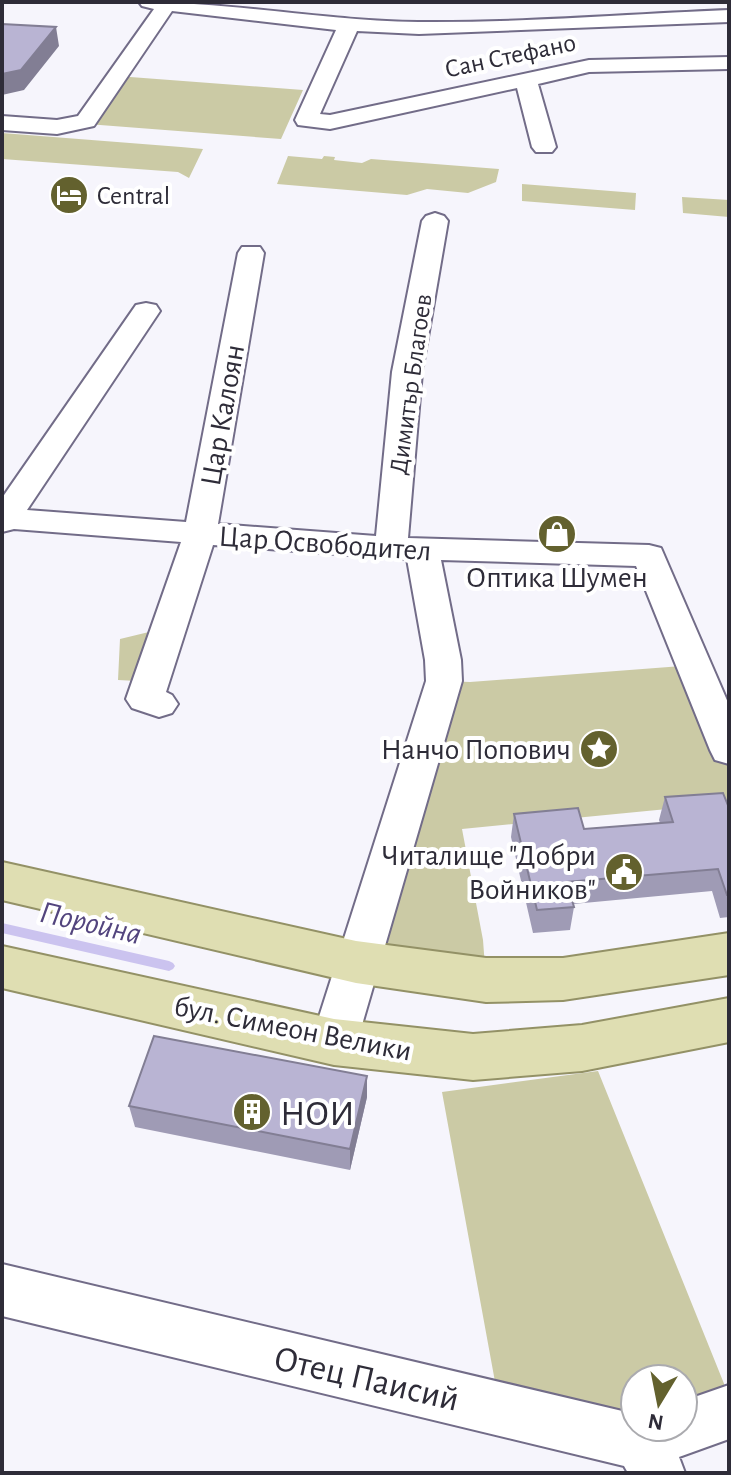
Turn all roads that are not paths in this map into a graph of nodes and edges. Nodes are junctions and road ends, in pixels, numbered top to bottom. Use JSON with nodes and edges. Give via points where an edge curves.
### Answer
{"nodes":[{"id":1,"x":339,"y":2,"type":"edge"},
{"id":2,"x":158,"y":3,"type":"edge"},
{"id":3,"x":727,"y":17,"type":"edge"},
{"id":4,"x":321,"y":23,"type":"junction"},
{"id":5,"x":349,"y":25,"type":"junction"},
{"id":6,"x":729,"y":63,"type":"edge"},
{"id":7,"x":526,"y":80,"type":"junction"},
{"id":8,"x":2,"y":123,"type":"edge"},
{"id":9,"x":544,"y":147,"type":"dead end"},
{"id":10,"x":435,"y":221,"type":"dead end"},
{"id":11,"x":251,"y":253,"type":"dead end"},
{"id":12,"x":146,"y":311,"type":"dead end"},
{"id":13,"x":3,"y":520,"type":"edge"},
{"id":14,"x":200,"y":535,"type":"junction"},
{"id":15,"x":406,"y":549,"type":"junction"},
{"id":16,"x":159,"y":704,"type":"dead end"},
{"id":17,"x":729,"y":750,"type":"edge"},
{"id":18,"x":2,"y":881,"type":"edge"},
{"id":19,"x":729,"y":954,"type":"edge"},
{"id":20,"x":356,"y":962,"type":"junction"},
{"id":21,"x":2,"y":967,"type":"edge"},
{"id":22,"x":729,"y":1020,"type":"edge"},
{"id":23,"x":334,"y":1042,"type":"junction"},
{"id":24,"x":2,"y":1290,"type":"edge"},
{"id":25,"x":729,"y":1412,"type":"edge"},
{"id":26,"x":649,"y":1458,"type":"edge"}],
"edges":[{"from":1,"to":4,"type":"street"},
{"from":2,"to":4,"type":"street"},
{"from":2,"to":8,"type":"street","via":[[93,113],[78,124],[57,127]]},
{"from":3,"to":5,"type":"street","via":[[462,28]]},
{"from":4,"to":5,"type":"street"},
{"from":5,"to":7,"type":"street","name":"Сан Стефано","via":[[306,120],[330,122]]},
{"from":6,"to":7,"type":"street","name":"Сан Стефано","via":[[615,63]]},
{"from":7,"to":9,"type":"street"},
{"from":10,"to":15,"type":"street","name":"Димитър Благоев","via":[[407,372]]},
{"from":11,"to":14,"type":"street","name":"Цар Калоян"},
{"from":12,"to":13,"type":"street"},
{"from":13,"to":14,"type":"street","name":"Цар Освободител"},
{"from":14,"to":15,"type":"street","name":"Цар Освободител"},
{"from":14,"to":16,"type":"street","name":"Цар Калоян","via":[[145,699]]},
{"from":15,"to":17,"type":"street","name":"Цар Освободител","via":[[649,556]]},
{"from":15,"to":20,"type":"street","name":"Димитър Благоев","via":[[443,660],[444,681]]},
{"from":18,"to":20,"type":"main road"},
{"from":19,"to":20,"type":"main road","via":[[563,979],[486,980]]},
{"from":20,"to":23,"type":"street","name":"Димитър Благоев"},
{"from":21,"to":23,"type":"main road","name":"бул. Симеон Велики"},
{"from":22,"to":23,"type":"main road","name":"бул. Симеон Велики","via":[[582,1048],[473,1057]]},
{"from":24,"to":26,"type":"street","name":"Отец Паисий"},
{"from":25,"to":26,"type":"street","name":"Отец Паисий"}]}
